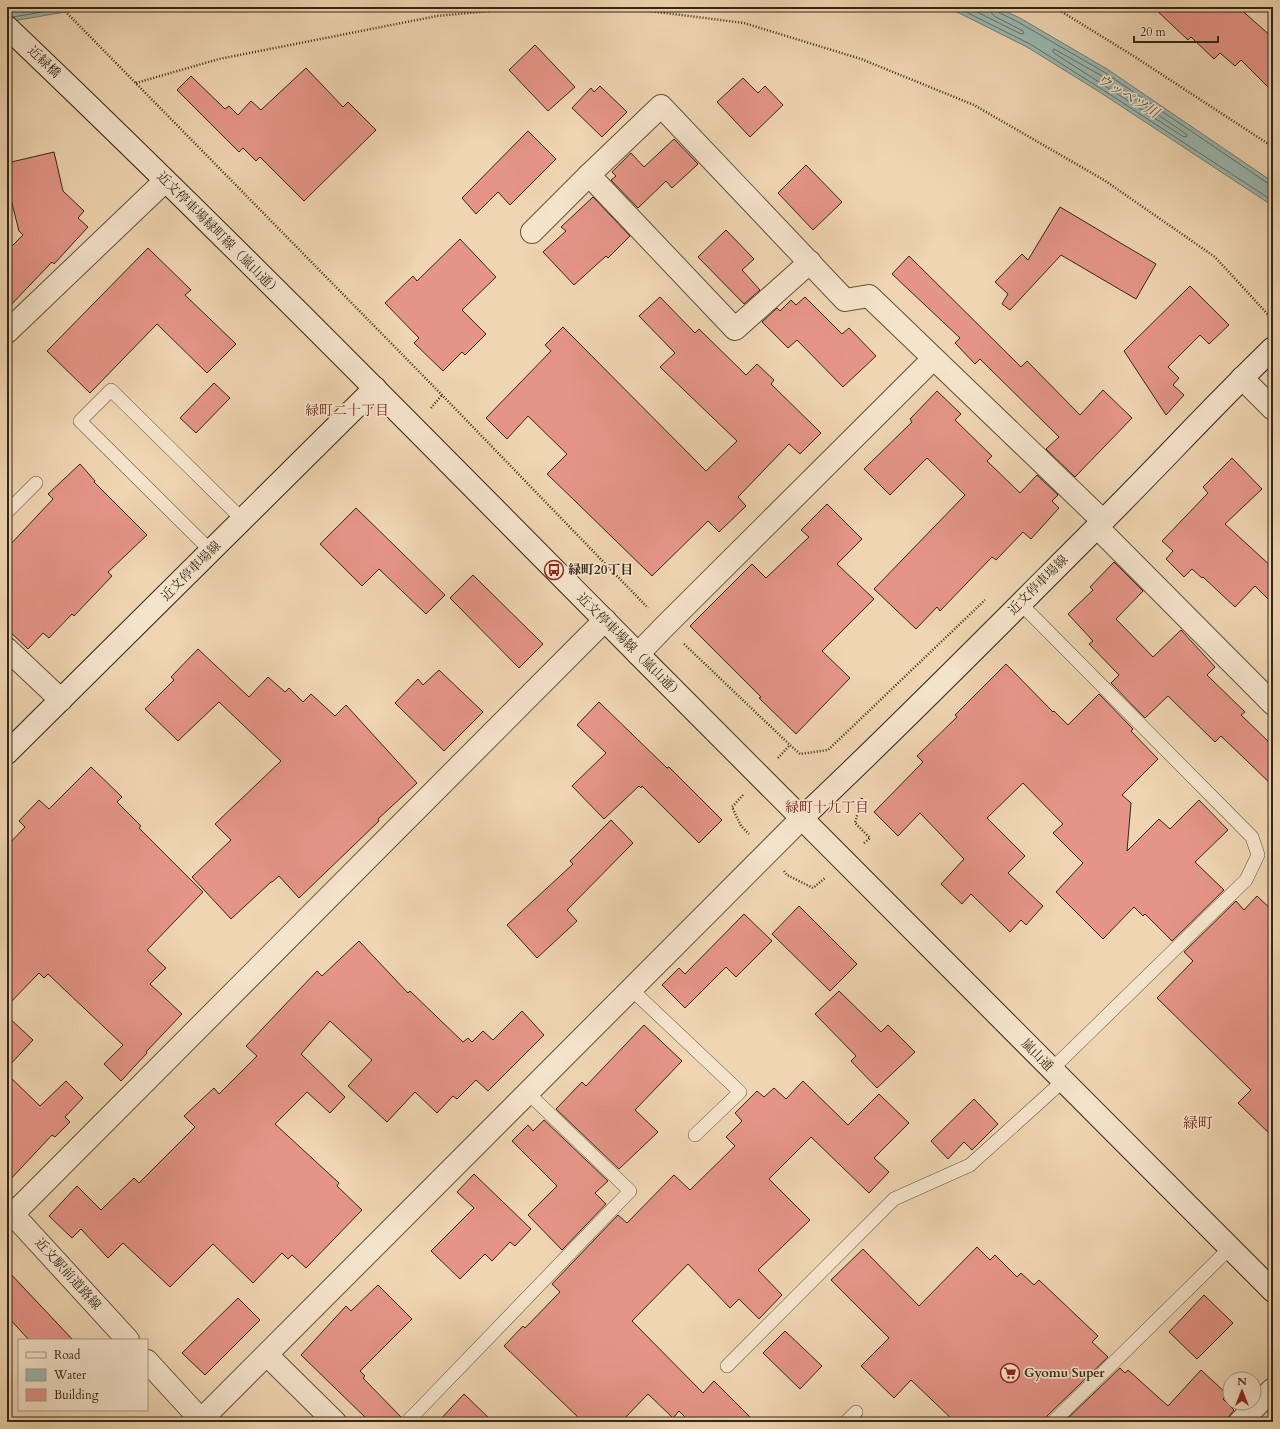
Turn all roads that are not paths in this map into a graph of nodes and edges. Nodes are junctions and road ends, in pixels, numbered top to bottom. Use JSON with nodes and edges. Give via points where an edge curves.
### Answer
{"nodes":[{"id":1,"x":7,"y":27,"type":"edge"},
{"id":2,"x":63,"y":80,"type":"joint"},
{"id":3,"x":589,"y":175,"type":"junction"},
{"id":4,"x":165,"y":181,"type":"junction"},
{"id":5,"x":532,"y":232,"type":"dead end"},
{"id":6,"x":810,"y":262,"type":"junction"},
{"id":7,"x":7,"y":332,"type":"edge"},
{"id":8,"x":1273,"y":348,"type":"edge"},
{"id":9,"x":933,"y":359,"type":"junction"},
{"id":10,"x":1242,"y":378,"type":"junction"},
{"id":11,"x":375,"y":388,"type":"junction"},
{"id":12,"x":1273,"y":409,"type":"edge"},
{"id":13,"x":36,"y":483,"type":"dead end"},
{"id":14,"x":7,"y":512,"type":"edge"},
{"id":15,"x":243,"y":520,"type":"junction"},
{"id":16,"x":1100,"y":524,"type":"junction"},
{"id":17,"x":211,"y":551,"type":"junction"},
{"id":18,"x":1020,"y":603,"type":"junction"},
{"id":19,"x":605,"y":620,"type":"junction"},
{"id":20,"x":7,"y":649,"type":"edge"},
{"id":21,"x":638,"y":654,"type":"junction"},
{"id":22,"x":61,"y":700,"type":"junction"},
{"id":23,"x":1273,"y":704,"type":"edge"},
{"id":24,"x":7,"y":753,"type":"edge"},
{"id":25,"x":801,"y":818,"type":"junction"},
{"id":26,"x":631,"y":989,"type":"junction"},
{"id":27,"x":1057,"y":1075,"type":"junction"},
{"id":28,"x":528,"y":1093,"type":"junction"},
{"id":29,"x":695,"y":1135,"type":"dead end"},
{"id":30,"x":10,"y":1211,"type":"edge"},
{"id":31,"x":1230,"y":1248,"type":"junction"},
{"id":32,"x":1273,"y":1291,"type":"edge"},
{"id":33,"x":127,"y":1339,"type":"edge"},
{"id":34,"x":267,"y":1355,"type":"junction"},
{"id":35,"x":148,"y":1362,"type":"edge"},
{"id":36,"x":727,"y":1366,"type":"dead end"},
{"id":37,"x":1273,"y":1389,"type":"edge"},
{"id":38,"x":856,"y":1412,"type":"dead end"},
{"id":39,"x":335,"y":1422,"type":"edge"},
{"id":40,"x":407,"y":1422,"type":"edge"},
{"id":41,"x":846,"y":1422,"type":"edge"},
{"id":42,"x":1053,"y":1422,"type":"edge"},
{"id":43,"x":1240,"y":1422,"type":"edge"}],
"edges":[{"from":1,"to":2,"type":"street","name":"近緑橋"},
{"from":2,"to":4,"type":"street","name":"近文停車場緑町線（嵐山通）"},
{"from":3,"to":5,"type":"street"},
{"from":3,"to":6,"type":"street","via":[[735,329]]},
{"from":3,"to":6,"type":"street","via":[[661,106]]},
{"from":4,"to":7,"type":"street"},
{"from":4,"to":11,"type":"street","name":"近文停車場緑町線（嵐山通）"},
{"from":6,"to":9,"type":"street","via":[[845,300],[869,296]]},
{"from":8,"to":10,"type":"street","name":"近文停車場線"},
{"from":9,"to":16,"type":"street"},
{"from":9,"to":21,"type":"street"},
{"from":10,"to":12,"type":"street"},
{"from":10,"to":16,"type":"street","name":"近文停車場線"},
{"from":11,"to":15,"type":"street","name":"近文停車場線"},
{"from":11,"to":19,"type":"street","name":"近文停車場線（嵐山通）"},
{"from":13,"to":14,"type":"lane"},
{"from":15,"to":17,"type":"street","name":"近文停車場線"},
{"from":15,"to":17,"type":"lane","via":[[111,390],[80,422]]},
{"from":16,"to":18,"type":"street","name":"近文停車場線"},
{"from":16,"to":23,"type":"street"},
{"from":17,"to":22,"type":"street","name":"近文停車場線"},
{"from":18,"to":25,"type":"street","name":"近文停車場線"},
{"from":18,"to":27,"type":"lane","via":[[1252,837],[1258,855],[1246,880]]},
{"from":19,"to":21,"type":"street","name":"近文停車場線（嵐山通）"},
{"from":19,"to":30,"type":"street"},
{"from":20,"to":22,"type":"street"},
{"from":21,"to":25,"type":"street","name":"近文停車場線（嵐山通）"},
{"from":22,"to":24,"type":"street","name":"近文停車場線"},
{"from":25,"to":26,"type":"street","name":"近文停車場線"},
{"from":25,"to":27,"type":"street","name":"嵐山通"},
{"from":26,"to":28,"type":"street","name":"近文停車場線"},
{"from":26,"to":29,"type":"lane","via":[[740,1092]]},
{"from":27,"to":31,"type":"street","name":"嵐山通"},
{"from":27,"to":36,"type":"lane","via":[[970,1165],[894,1199]]},
{"from":28,"to":34,"type":"street","name":"近文停車場線"},
{"from":28,"to":40,"type":"lane","via":[[630,1191]]},
{"from":30,"to":33,"type":"street","name":"近文駅前道路線"},
{"from":31,"to":32,"type":"street","name":"嵐山通"},
{"from":31,"to":42,"type":"lane"},
{"from":34,"to":35,"type":"street","via":[[201,1420]]},
{"from":34,"to":39,"type":"street"},
{"from":37,"to":43,"type":"street"},
{"from":38,"to":41,"type":"lane"}]}
